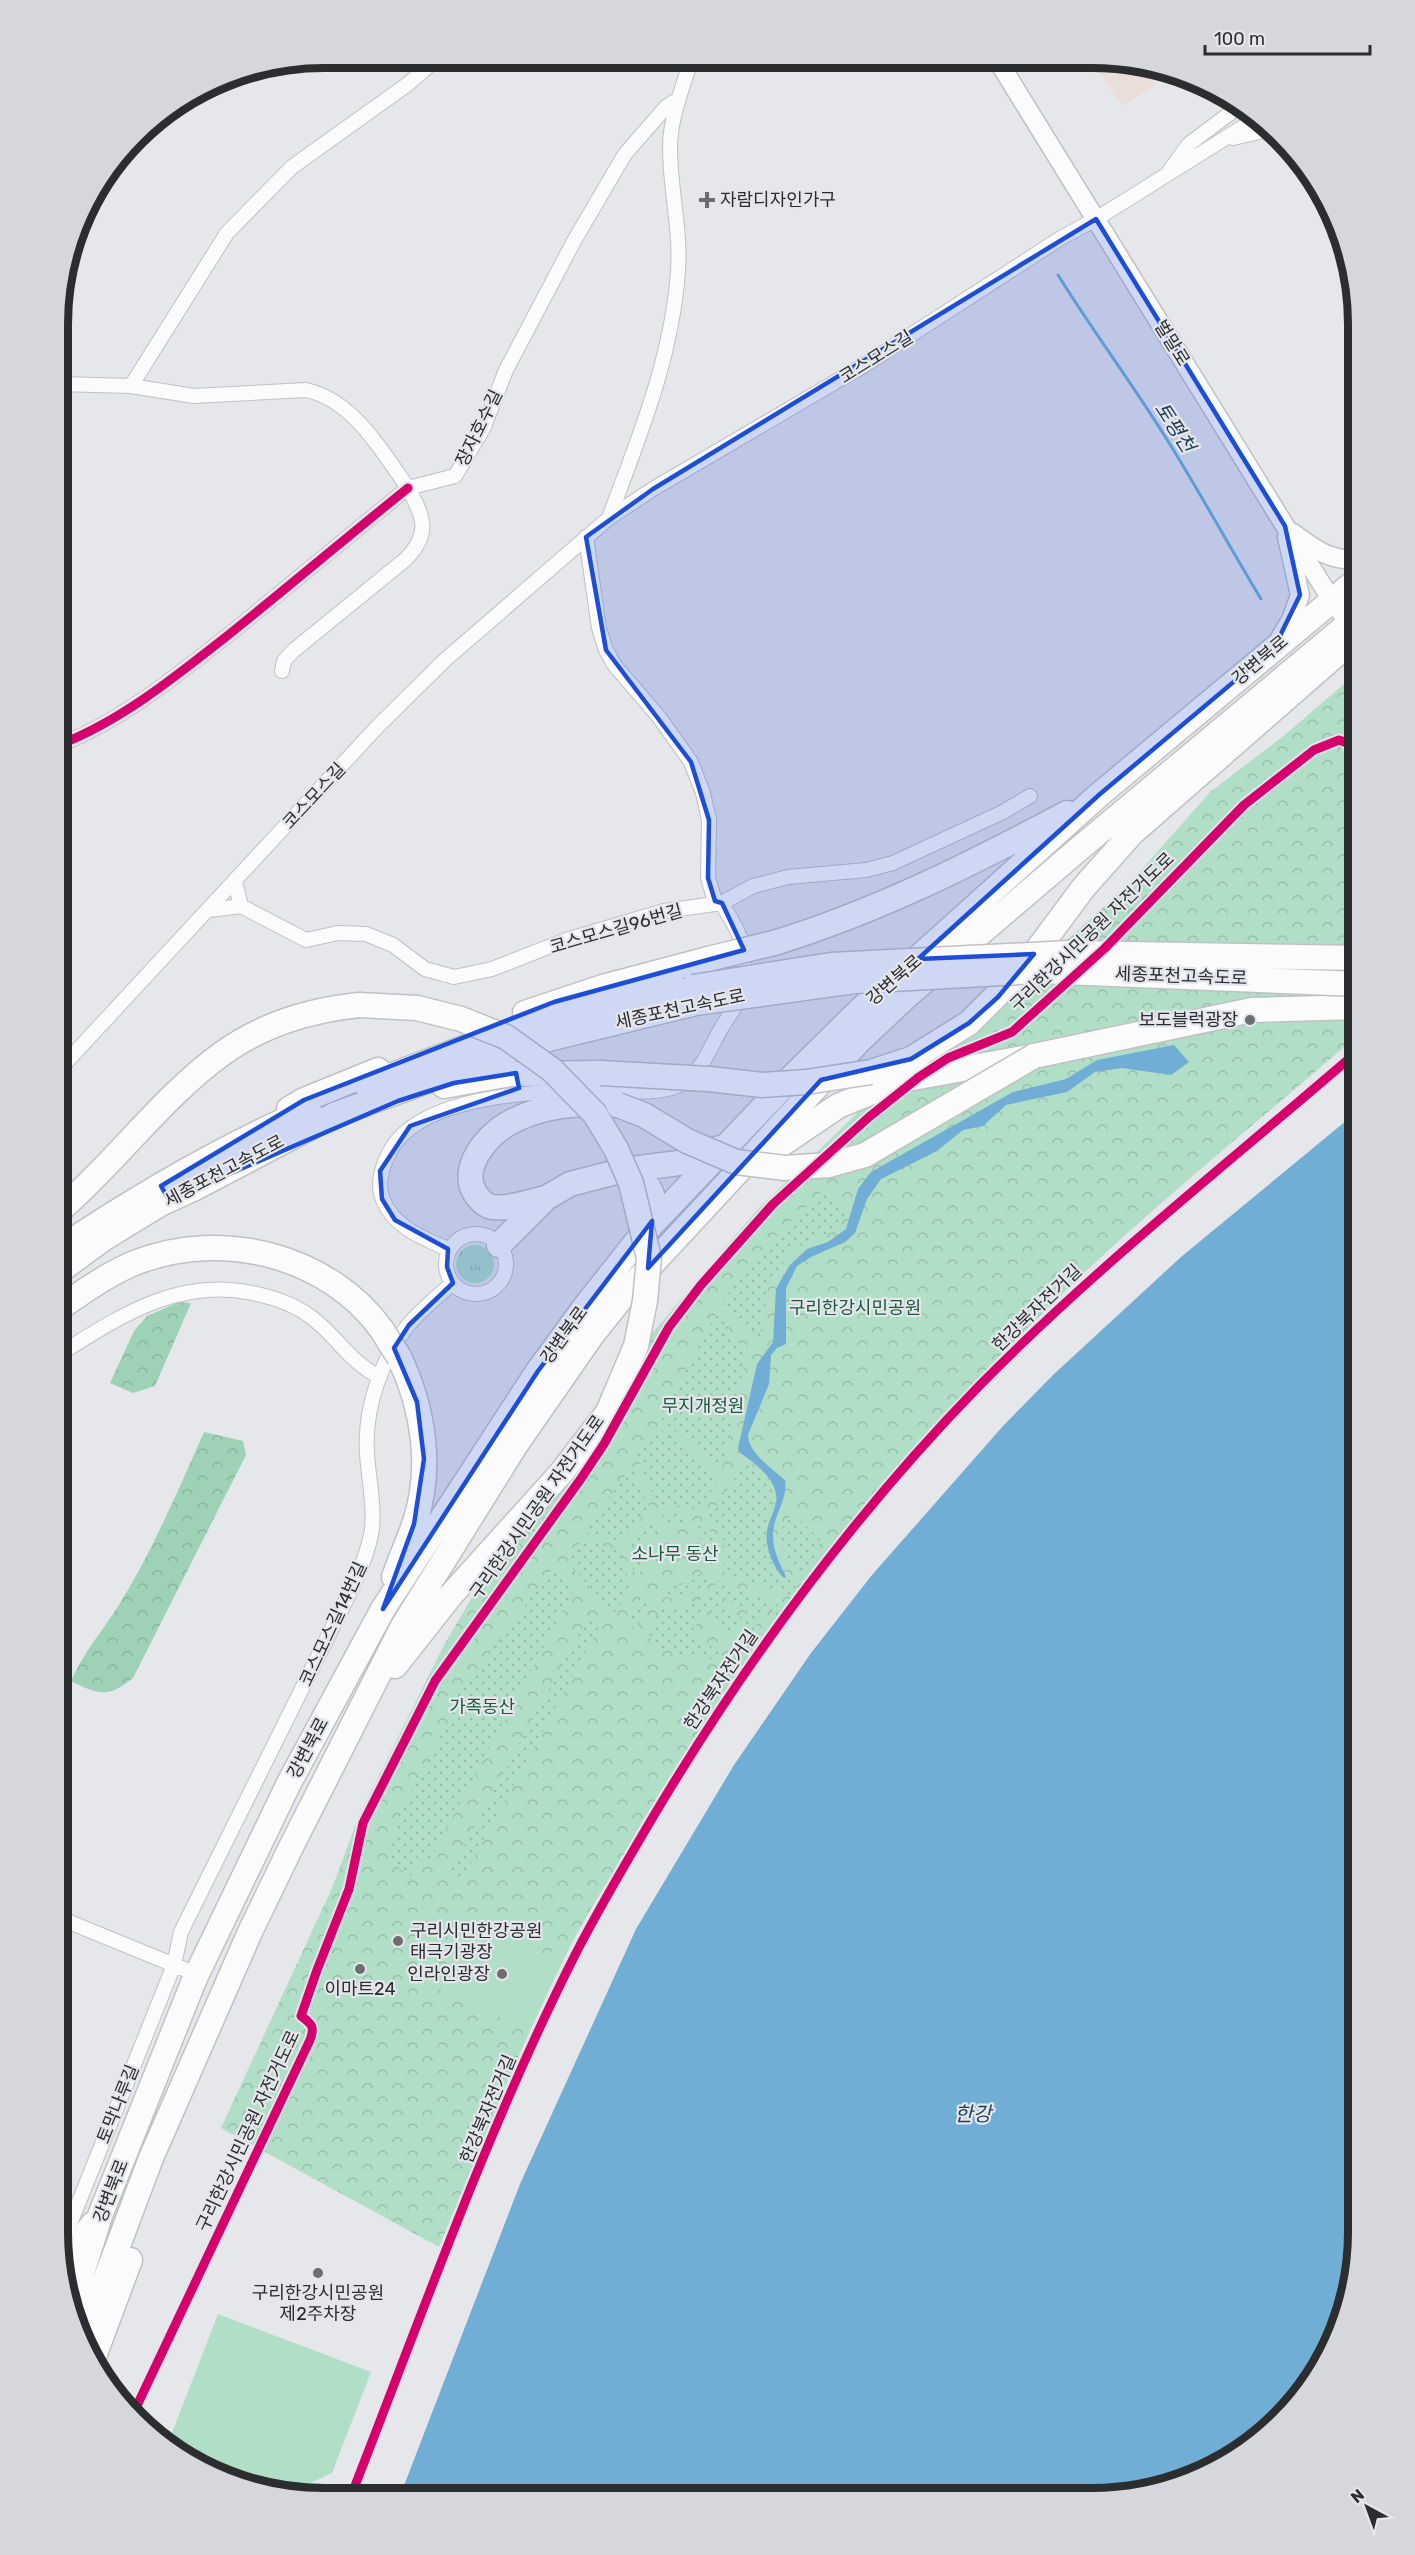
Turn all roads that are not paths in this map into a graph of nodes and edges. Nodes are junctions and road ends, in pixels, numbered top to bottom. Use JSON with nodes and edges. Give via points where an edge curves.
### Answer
{"nodes":[{"id":1,"x":426,"y":68,"type":"edge"},
{"id":2,"x":688,"y":68,"type":"edge"},
{"id":3,"x":1002,"y":68,"type":"edge"},
{"id":4,"x":678,"y":99,"type":"junction"},
{"id":5,"x":1233,"y":111,"type":"edge"},
{"id":6,"x":1250,"y":123,"type":"edge"},
{"id":7,"x":1261,"y":132,"type":"edge"},
{"id":8,"x":1224,"y":140,"type":"junction"},
{"id":9,"x":1165,"y":177,"type":"junction"},
{"id":10,"x":1096,"y":219,"type":"junction"},
{"id":11,"x":68,"y":384,"type":"edge"},
{"id":12,"x":131,"y":386,"type":"junction"},
{"id":13,"x":408,"y":488,"type":"junction"},
{"id":14,"x":609,"y":518,"type":"junction"},
{"id":15,"x":1285,"y":526,"type":"junction"},
{"id":16,"x":586,"y":537,"type":"junction"},
{"id":17,"x":1348,"y":558,"type":"edge"},
{"id":18,"x":1348,"y":588,"type":"edge"},
{"id":19,"x":1333,"y":602,"type":"junction"},
{"id":20,"x":1348,"y":618,"type":"edge"},
{"id":21,"x":1348,"y":631,"type":"edge"},
{"id":22,"x":1348,"y":632,"type":"edge"},
{"id":23,"x":1274,"y":648,"type":"junction"},
{"id":24,"x":282,"y":671,"type":"dead end"},
{"id":25,"x":68,"y":741,"type":"edge"},
{"id":26,"x":1100,"y":794,"type":"junction"},
{"id":27,"x":1030,"y":796,"type":"dead end"},
{"id":28,"x":235,"y":882,"type":"junction"},
{"id":29,"x":722,"y":903,"type":"junction"},
{"id":30,"x":241,"y":906,"type":"junction"},
{"id":31,"x":209,"y":910,"type":"junction"},
{"id":32,"x":1348,"y":958,"type":"edge"},
{"id":33,"x":1348,"y":984,"type":"edge"},
{"id":34,"x":694,"y":995,"type":"junction"},
{"id":35,"x":1348,"y":1007,"type":"edge"},
{"id":36,"x":1034,"y":1056,"type":"junction"},
{"id":37,"x":68,"y":1060,"type":"edge"},
{"id":38,"x":725,"y":1146,"type":"junction"},
{"id":39,"x":202,"y":1161,"type":"junction"},
{"id":40,"x":624,"y":1170,"type":"junction"},
{"id":41,"x":728,"y":1181,"type":"junction"},
{"id":42,"x":195,"y":1188,"type":"junction"},
{"id":43,"x":546,"y":1198,"type":"junction"},
{"id":44,"x":68,"y":1203,"type":"edge"},
{"id":45,"x":640,"y":1236,"type":"junction"},
{"id":46,"x":68,"y":1243,"type":"edge"},
{"id":47,"x":499,"y":1245,"type":"junction"},
{"id":48,"x":450,"y":1250,"type":"junction"},
{"id":49,"x":68,"y":1265,"type":"edge"},
{"id":50,"x":453,"y":1283,"type":"junction"},
{"id":51,"x":68,"y":1303,"type":"edge"},
{"id":52,"x":68,"y":1349,"type":"edge"},
{"id":53,"x":380,"y":1377,"type":"junction"},
{"id":54,"x":383,"y":1610,"type":"junction"},
{"id":55,"x":363,"y":1705,"type":"junction"},
{"id":56,"x":68,"y":1922,"type":"edge"},
{"id":57,"x":179,"y":1967,"type":"junction"},
{"id":58,"x":101,"y":2213,"type":"junction"},
{"id":59,"x":68,"y":2226,"type":"edge"},
{"id":60,"x":69,"y":2254,"type":"edge"},
{"id":61,"x":75,"y":2295,"type":"edge"},
{"id":62,"x":95,"y":2346,"type":"edge"}],
"edges":[{"from":1,"to":12,"type":"street","via":[[292,168],[227,233]]},
{"from":2,"to":4,"type":"street"},
{"from":3,"to":10,"type":"street","name":"벌말로"},
{"from":4,"to":13,"type":"street","name":"장자호수길","via":[[666,107],[625,154],[506,370],[483,429],[455,476]]},
{"from":4,"to":14,"type":"street","via":[[670,146],[678,270],[672,313],[657,386]]},
{"from":5,"to":9,"type":"street","name":"코스모스길","via":[[1189,144]]},
{"from":6,"to":8,"type":"street","name":"코스모스길"},
{"from":7,"to":8,"type":"street","name":"코스모스길"},
{"from":8,"to":9,"type":"street","name":"코스모스길"},
{"from":9,"to":10,"type":"street","name":"코스모스길"},
{"from":10,"to":14,"type":"street","name":"코스모스길","via":[[866,364]]},
{"from":10,"to":15,"type":"street","name":"벌말로"},
{"from":11,"to":12,"type":"street"},
{"from":12,"to":13,"type":"street","via":[[194,396],[306,390],[321,393],[353,418]]},
{"from":13,"to":24,"type":"street","via":[[420,514],[423,534],[419,545],[398,567],[293,651],[284,661]]},
{"from":13,"to":25,"type":"street","via":[[174,678],[89,733]]},
{"from":14,"to":16,"type":"street","name":"코스모스길"},
{"from":15,"to":17,"type":"street","via":[[1318,551]]},
{"from":15,"to":19,"type":"street","name":"벌말로"},
{"from":15,"to":23,"type":"street","via":[[1300,595]]},
{"from":16,"to":28,"type":"street","name":"코스모스길","via":[[446,659],[378,726]]},
{"from":16,"to":29,"type":"street","via":[[599,628],[606,650],[691,762],[710,820],[708,878],[715,901]]},
{"from":18,"to":19,"type":"highway","name":"강변북로"},
{"from":19,"to":20,"type":"street","name":"벌말로"},
{"from":19,"to":23,"type":"highway","name":"강변북로"},
{"from":21,"to":41,"type":"highway","name":"강변북로","via":[[909,994],[832,1068]]},
{"from":22,"to":42,"type":"highway","bridge":true,"via":[[1132,833],[1084,887],[998,997],[969,1023],[911,1059],[871,1072],[762,1085],[601,1073],[511,1074],[454,1083],[398,1101]]},
{"from":23,"to":26,"type":"highway","name":"강변북로"},
{"from":26,"to":38,"type":"highway","name":"강변북로","via":[[860,1010]]},
{"from":26,"to":39,"type":"highway","bridge":true,"via":[[929,884],[774,943],[554,1002],[446,1043],[304,1100]]},
{"from":27,"to":29,"type":"street","via":[[893,863],[866,870],[788,877],[753,886]]},
{"from":28,"to":30,"type":"street"},
{"from":28,"to":31,"type":"street","name":"코스모스길"},
{"from":29,"to":30,"type":"street","name":"코스모스길96번길","via":[[664,911],[454,978],[425,969],[393,945],[366,934],[338,933],[306,940]]},
{"from":29,"to":48,"type":"street","via":[[743,947],[743,990],[705,1059],[686,1081],[650,1092],[505,1094],[410,1126],[393,1145],[380,1171],[382,1199],[403,1226]]},
{"from":30,"to":31,"type":"street"},
{"from":31,"to":37,"type":"street","name":"코스모스길"},
{"from":32,"to":34,"type":"highway","name":"세종포천고속도로","bridge":true,"via":[[1069,952],[831,965]]},
{"from":33,"to":34,"type":"highway","name":"세종포천고속도로","bridge":true,"via":[[1039,971]]},
{"from":34,"to":39,"type":"highway","name":"세종포천고속도로","via":[[558,1018],[495,1036],[288,1118]]},
{"from":34,"to":42,"type":"highway","name":"세종포천고속도로","via":[[528,1044],[406,1087],[293,1134]]},
{"from":35,"to":36,"type":"highway","via":[[1252,1010]]},
{"from":36,"to":41,"type":"highway","via":[[902,1080],[838,1106]]},
{"from":36,"to":43,"type":"highway","bridge":true,"via":[[866,1155],[829,1165],[785,1168],[736,1162],[687,1141],[644,1114],[618,1105],[583,1102],[531,1113],[494,1133],[472,1165],[470,1179],[473,1189],[492,1207]]},
{"from":38,"to":40,"type":"highway","via":[[679,1163]]},
{"from":38,"to":45,"type":"highway","name":"강변북로"},
{"from":39,"to":46,"type":"highway","name":"세종포천고속도로"},
{"from":40,"to":43,"type":"highway","via":[[570,1184]]},
{"from":40,"to":45,"type":"highway","via":[[642,1178],[654,1203]]},
{"from":41,"to":55,"type":"highway","name":"강변북로","via":[[627,1291],[550,1395],[428,1585]]},
{"from":42,"to":49,"type":"highway","name":"세종포천고속도로","via":[[160,1204]]},
{"from":43,"to":47,"type":"highway"},
{"from":44,"to":55,"type":"highway","bridge":true,"via":[[223,1053],[296,1017],[359,1005],[417,1008],[461,1018],[506,1037],[552,1070],[595,1114],[616,1149],[631,1183],[649,1258],[636,1346],[608,1412],[562,1472],[451,1595]]},
{"from":45,"to":54,"type":"highway","name":"강변북로","via":[[538,1371]]},
{"from":47,"to":48,"type":"street","via":[[488,1237],[474,1235],[460,1240]]},
{"from":47,"to":50,"type":"street","via":[[506,1269],[492,1290],[467,1293]]},
{"from":48,"to":50,"type":"street","via":[[447,1267]]},
{"from":50,"to":53,"type":"street","name":"코스모스길14번길","via":[[408,1325]]},
{"from":51,"to":54,"type":"highway","bridge":true,"via":[[138,1262],[198,1248],[240,1249],[294,1263],[327,1280],[363,1308],[399,1357],[412,1386],[424,1459],[414,1524]]},
{"from":52,"to":53,"type":"street","via":[[121,1316],[183,1291],[232,1288],[272,1297],[311,1317],[361,1367]]},
{"from":53,"to":57,"type":"street","name":"코스모스길14번길","via":[[368,1425],[367,1452],[373,1491],[367,1552],[181,1932]]},
{"from":54,"to":58,"type":"highway","name":"강변북로","via":[[289,1783],[195,1978]]},
{"from":55,"to":62,"type":"highway","name":"강변북로","via":[[291,1845],[198,2048],[165,2163]]},
{"from":56,"to":57,"type":"street"},
{"from":57,"to":59,"type":"street","name":"토막나루길"},
{"from":58,"to":60,"type":"highway"},
{"from":58,"to":61,"type":"highway","name":"강변북로"}]}
